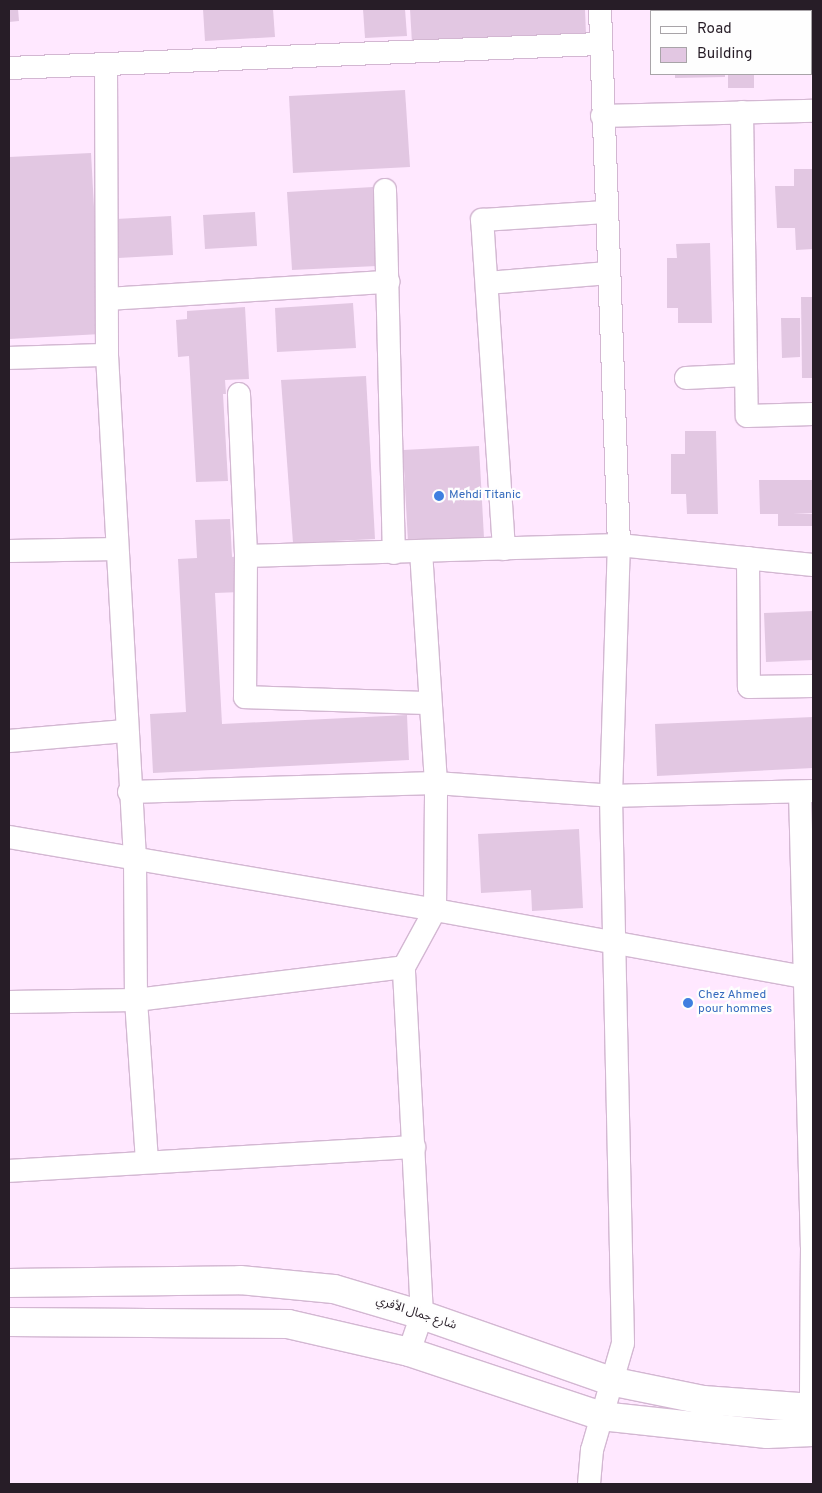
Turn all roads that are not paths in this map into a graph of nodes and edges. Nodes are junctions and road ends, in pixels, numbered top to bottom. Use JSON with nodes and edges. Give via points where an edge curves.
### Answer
{"nodes":[{"id":1,"x":600,"y":9,"type":"edge"},
{"id":2,"x":599,"y":44,"type":"junction"},
{"id":3,"x":106,"y":65,"type":"junction"},
{"id":4,"x":9,"y":68,"type":"edge"},
{"id":5,"x":813,"y":111,"type":"edge"},
{"id":6,"x":742,"y":112,"type":"junction"},
{"id":7,"x":602,"y":116,"type":"junction"},
{"id":8,"x":385,"y":190,"type":"dead end"},
{"id":9,"x":606,"y":212,"type":"junction"},
{"id":10,"x":608,"y":274,"type":"junction"},
{"id":11,"x":388,"y":282,"type":"junction"},
{"id":12,"x":487,"y":283,"type":"junction"},
{"id":13,"x":107,"y":299,"type":"junction"},
{"id":14,"x":107,"y":354,"type":"junction"},
{"id":15,"x":9,"y":358,"type":"edge"},
{"id":16,"x":746,"y":375,"type":"junction"},
{"id":17,"x":686,"y":378,"type":"dead end"},
{"id":18,"x":239,"y":394,"type":"dead end"},
{"id":19,"x":813,"y":414,"type":"edge"},
{"id":20,"x":619,"y":546,"type":"junction"},
{"id":21,"x":117,"y":548,"type":"junction"},
{"id":22,"x":504,"y":549,"type":"junction"},
{"id":23,"x":9,"y":551,"type":"edge"},
{"id":24,"x":421,"y":552,"type":"junction"},
{"id":25,"x":394,"y":553,"type":"junction"},
{"id":26,"x":246,"y":556,"type":"junction"},
{"id":27,"x":748,"y":558,"type":"junction"},
{"id":28,"x":813,"y":565,"type":"edge"},
{"id":29,"x":813,"y":686,"type":"edge"},
{"id":30,"x":430,"y":703,"type":"junction"},
{"id":31,"x":126,"y":731,"type":"junction"},
{"id":32,"x":9,"y":741,"type":"edge"},
{"id":33,"x":436,"y":783,"type":"junction"},
{"id":34,"x":129,"y":792,"type":"junction"},
{"id":35,"x":807,"y":792,"type":"edge"},
{"id":36,"x":611,"y":796,"type":"junction"},
{"id":37,"x":9,"y":837,"type":"edge"},
{"id":38,"x":134,"y":859,"type":"junction"},
{"id":39,"x":435,"y":910,"type":"junction"},
{"id":40,"x":613,"y":942,"type":"junction"},
{"id":41,"x":404,"y":967,"type":"junction"},
{"id":42,"x":810,"y":979,"type":"edge"},
{"id":43,"x":136,"y":1000,"type":"junction"},
{"id":44,"x":9,"y":1002,"type":"edge"},
{"id":45,"x":414,"y":1147,"type":"junction"},
{"id":46,"x":147,"y":1162,"type":"junction"},
{"id":47,"x":9,"y":1171,"type":"edge"},
{"id":48,"x":9,"y":1283,"type":"edge"},
{"id":49,"x":422,"y":1315,"type":"junction"},
{"id":50,"x":9,"y":1322,"type":"edge"},
{"id":51,"x":409,"y":1352,"type":"junction"},
{"id":52,"x":610,"y":1381,"type":"junction"},
{"id":53,"x":601,"y":1416,"type":"junction"},
{"id":54,"x":812,"y":1416,"type":"edge"},
{"id":55,"x":589,"y":1484,"type":"edge"}],
"edges":[{"from":1,"to":2,"type":"street"},
{"from":2,"to":3,"type":"street"},
{"from":2,"to":7,"type":"street"},
{"from":3,"to":4,"type":"street"},
{"from":3,"to":13,"type":"street"},
{"from":5,"to":6,"type":"street"},
{"from":6,"to":7,"type":"street"},
{"from":6,"to":16,"type":"street"},
{"from":7,"to":9,"type":"street"},
{"from":8,"to":11,"type":"street"},
{"from":9,"to":10,"type":"street"},
{"from":9,"to":12,"type":"street","via":[[482,220]]},
{"from":10,"to":12,"type":"street"},
{"from":10,"to":20,"type":"street"},
{"from":11,"to":13,"type":"street"},
{"from":11,"to":25,"type":"street"},
{"from":12,"to":22,"type":"street"},
{"from":13,"to":14,"type":"street"},
{"from":14,"to":15,"type":"street"},
{"from":14,"to":21,"type":"street"},
{"from":16,"to":17,"type":"street"},
{"from":16,"to":19,"type":"street","via":[[747,416]]},
{"from":18,"to":26,"type":"street"},
{"from":20,"to":22,"type":"street"},
{"from":20,"to":27,"type":"street"},
{"from":20,"to":36,"type":"street"},
{"from":21,"to":23,"type":"street"},
{"from":21,"to":31,"type":"street"},
{"from":22,"to":24,"type":"street"},
{"from":24,"to":25,"type":"street"},
{"from":24,"to":30,"type":"street"},
{"from":25,"to":26,"type":"street"},
{"from":26,"to":30,"type":"street","via":[[245,698]]},
{"from":27,"to":28,"type":"street"},
{"from":27,"to":29,"type":"street","via":[[749,687]]},
{"from":30,"to":33,"type":"street"},
{"from":31,"to":32,"type":"street"},
{"from":31,"to":34,"type":"street"},
{"from":33,"to":34,"type":"street"},
{"from":33,"to":36,"type":"street"},
{"from":33,"to":39,"type":"street"},
{"from":34,"to":38,"type":"street"},
{"from":35,"to":36,"type":"street"},
{"from":35,"to":42,"type":"street"},
{"from":36,"to":40,"type":"street"},
{"from":37,"to":38,"type":"street"},
{"from":38,"to":39,"type":"street"},
{"from":38,"to":43,"type":"street"},
{"from":39,"to":40,"type":"street"},
{"from":39,"to":41,"type":"street"},
{"from":40,"to":42,"type":"street"},
{"from":40,"to":52,"type":"street","via":[[623,1343]]},
{"from":41,"to":43,"type":"street"},
{"from":41,"to":45,"type":"street"},
{"from":42,"to":54,"type":"street"},
{"from":43,"to":44,"type":"street"},
{"from":43,"to":46,"type":"street"},
{"from":45,"to":46,"type":"street"},
{"from":45,"to":49,"type":"street"},
{"from":46,"to":47,"type":"street"},
{"from":48,"to":49,"type":"street","name":"شارع جمال الأفري","via":[[240,1280],[334,1290]]},
{"from":49,"to":51,"type":"street"},
{"from":49,"to":52,"type":"street","name":"شارع جمال الأفري"},
{"from":50,"to":51,"type":"street","via":[[288,1324]]},
{"from":51,"to":53,"type":"street"},
{"from":52,"to":53,"type":"street"},
{"from":52,"to":54,"type":"street","name":"شارع جمال الأفري","via":[[703,1400]]},
{"from":53,"to":54,"type":"street","via":[[767,1434]]},
{"from":53,"to":55,"type":"street","via":[[592,1450]]}]}
